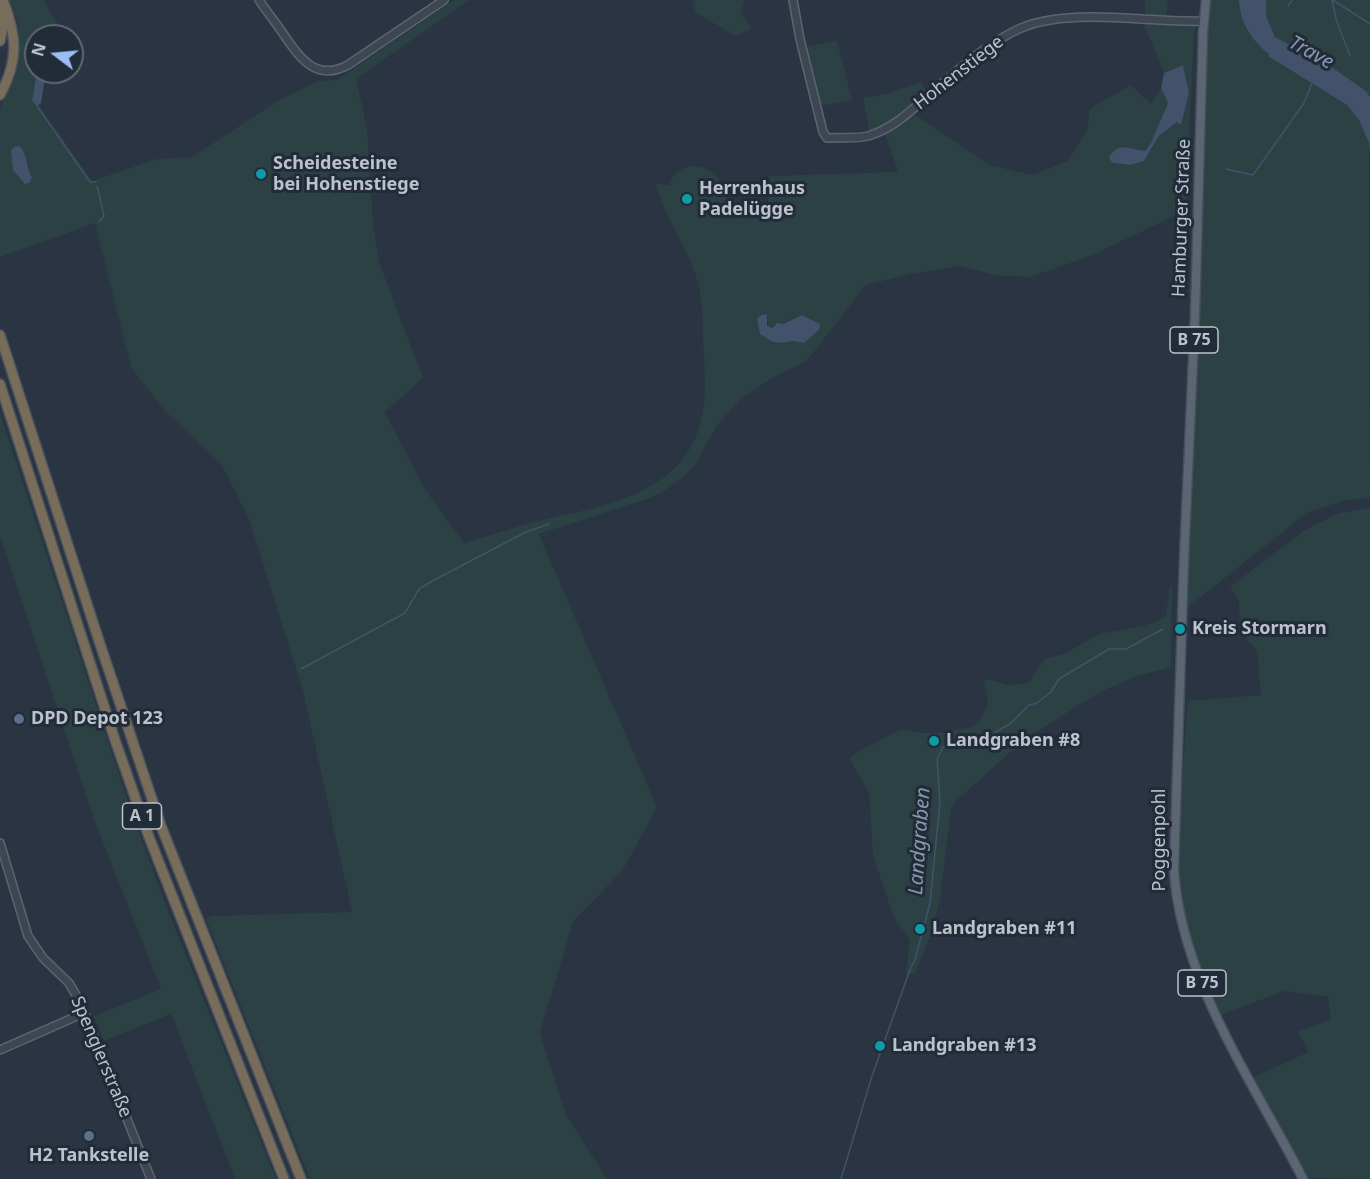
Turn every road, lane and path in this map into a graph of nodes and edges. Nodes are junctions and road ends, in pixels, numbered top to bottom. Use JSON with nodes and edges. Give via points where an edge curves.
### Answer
{"nodes":[{"id":1,"x":3,"y":0,"type":"edge"},
{"id":2,"x":259,"y":0,"type":"edge"},
{"id":3,"x":444,"y":0,"type":"edge"},
{"id":4,"x":793,"y":0,"type":"edge"},
{"id":5,"x":1206,"y":0,"type":"edge"},
{"id":6,"x":0,"y":6,"type":"edge"},
{"id":7,"x":1203,"y":21,"type":"junction"},
{"id":8,"x":0,"y":41,"type":"edge"},
{"id":9,"x":0,"y":95,"type":"edge"},
{"id":10,"x":0,"y":335,"type":"edge"},
{"id":11,"x":0,"y":384,"type":"edge"},
{"id":12,"x":1182,"y":616,"type":"joint"},
{"id":13,"x":0,"y":843,"type":"edge"},
{"id":14,"x":84,"y":1013,"type":"junction"},
{"id":15,"x":0,"y":1050,"type":"edge"},
{"id":16,"x":151,"y":1179,"type":"edge"},
{"id":17,"x":284,"y":1179,"type":"edge"},
{"id":18,"x":301,"y":1179,"type":"edge"},
{"id":19,"x":1303,"y":1179,"type":"edge"}],
"edges":[{"from":1,"to":9,"type":"highway","via":[[15,43],[14,62]]},
{"from":2,"to":3,"type":"street","via":[[307,64],[332,70],[348,65]]},
{"from":4,"to":7,"type":"street","name":"Hohenstiege","via":[[827,138],[867,136],[884,129],[974,57],[1022,28],[1043,21]]},
{"from":5,"to":7,"type":"main road","name":"Hamburger Straße","number":"B 75"},
{"from":6,"to":8,"type":"highway"},
{"from":7,"to":12,"type":"main road","name":"Hamburger Straße","number":"B 75"},
{"from":10,"to":18,"type":"highway","number":"A 1","via":[[161,826]]},
{"from":11,"to":17,"type":"highway","number":"A 1","via":[[149,837]]},
{"from":12,"to":19,"type":"main road","name":"Poggenpohl","number":"B 75","via":[[1174,868],[1177,904],[1206,993]]},
{"from":13,"to":14,"type":"street","name":"Spenglerstraße","via":[[28,936],[43,958],[69,983]]},
{"from":14,"to":15,"type":"street"},
{"from":14,"to":16,"type":"street","name":"Spenglerstraße"}]}
